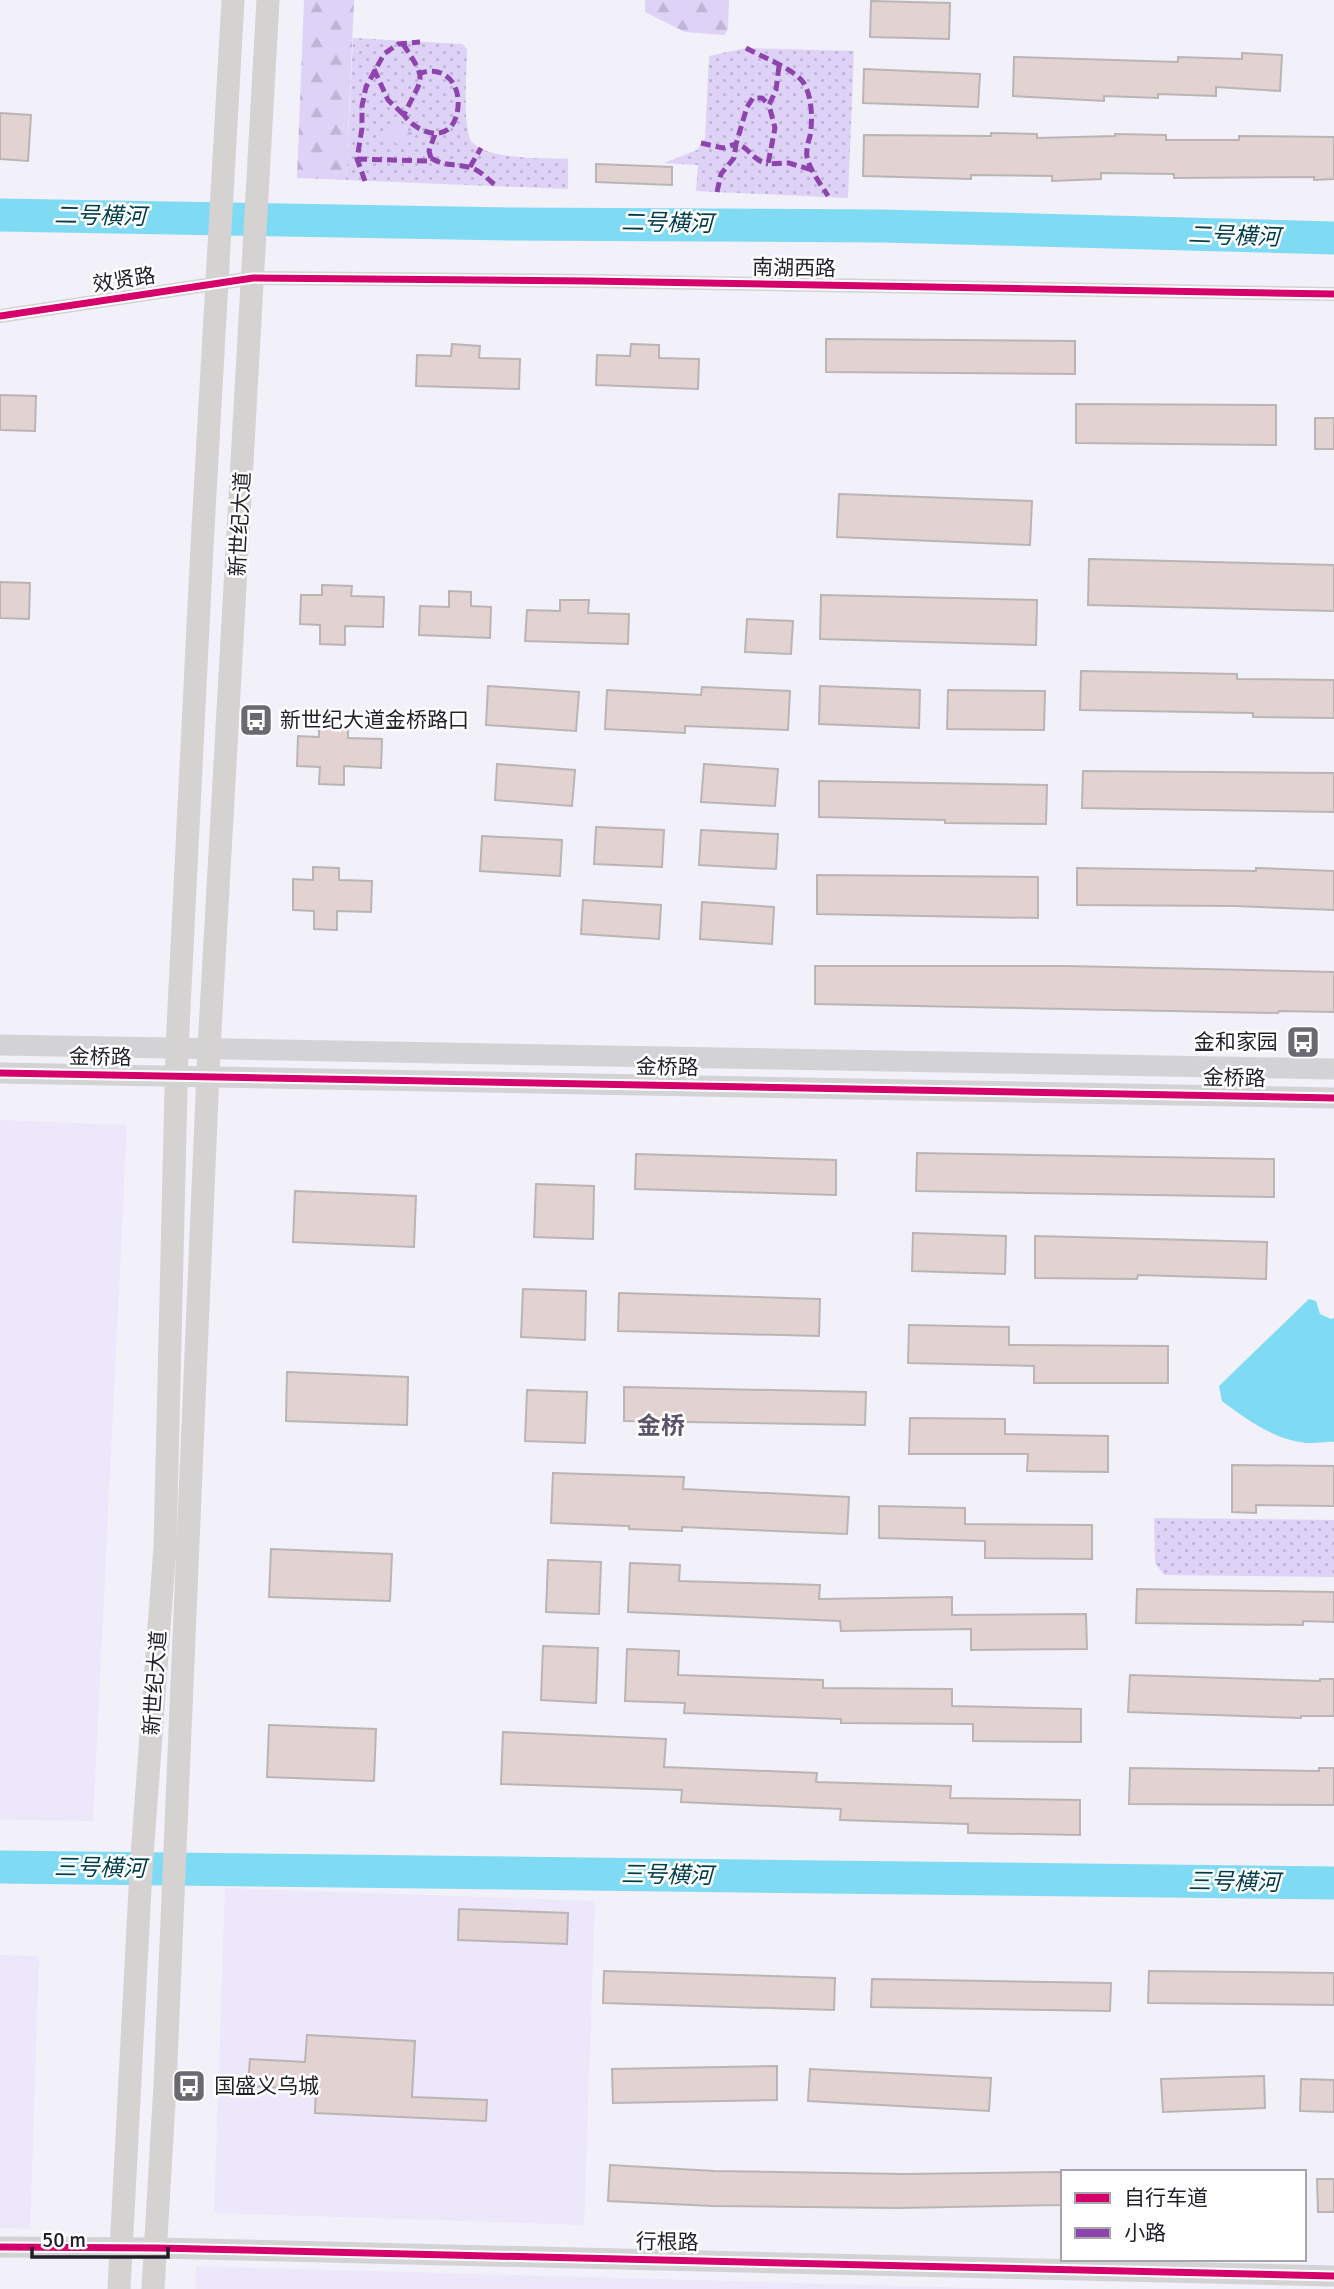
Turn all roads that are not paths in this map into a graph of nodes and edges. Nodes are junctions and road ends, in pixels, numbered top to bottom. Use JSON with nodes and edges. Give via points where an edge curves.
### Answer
{"nodes":[{"id":1,"x":233,"y":0,"type":"edge"},
{"id":2,"x":268,"y":0,"type":"edge"},
{"id":3,"x":253,"y":278,"type":"junction"},
{"id":4,"x":216,"y":284,"type":"junction"},
{"id":5,"x":1334,"y":294,"type":"edge"},
{"id":6,"x":0,"y":316,"type":"edge"},
{"id":7,"x":0,"y":1045,"type":"edge"},
{"id":8,"x":177,"y":1048,"type":"junction"},
{"id":9,"x":209,"y":1048,"type":"junction"},
{"id":10,"x":1334,"y":1069,"type":"edge"},
{"id":11,"x":0,"y":1073,"type":"edge"},
{"id":12,"x":176,"y":1076,"type":"junction"},
{"id":13,"x":208,"y":1076,"type":"junction"},
{"id":14,"x":1334,"y":1098,"type":"edge"},
{"id":15,"x":0,"y":2247,"type":"edge"},
{"id":16,"x":121,"y":2247,"type":"junction"},
{"id":17,"x":157,"y":2248,"type":"junction"},
{"id":18,"x":1334,"y":2276,"type":"edge"},
{"id":19,"x":119,"y":2289,"type":"edge"},
{"id":20,"x":153,"y":2289,"type":"edge"}],
"edges":[{"from":1,"to":4,"type":"main road","name":"新世纪大道"},
{"from":2,"to":3,"type":"main road","name":"新世纪大道"},
{"from":3,"to":4,"type":"street","name":"效贤路"},
{"from":3,"to":5,"type":"street","name":"南湖西路"},
{"from":3,"to":9,"type":"main road","name":"新世纪大道"},
{"from":4,"to":6,"type":"street","name":"效贤路"},
{"from":4,"to":8,"type":"main road","name":"新世纪大道"},
{"from":7,"to":8,"type":"street","name":"金桥路"},
{"from":8,"to":9,"type":"street","name":"金桥路"},
{"from":8,"to":12,"type":"main road","name":"新世纪大道"},
{"from":9,"to":10,"type":"street","name":"金桥路"},
{"from":9,"to":13,"type":"main road","name":"新世纪大道"},
{"from":11,"to":12,"type":"street","name":"金桥路"},
{"from":12,"to":13,"type":"street","name":"金桥路"},
{"from":12,"to":16,"type":"main road","name":"新世纪大道","via":[[164,1548]]},
{"from":13,"to":14,"type":"street","name":"金桥路"},
{"from":13,"to":17,"type":"main road","name":"新世纪大道"},
{"from":15,"to":16,"type":"street","name":"行根路"},
{"from":16,"to":17,"type":"street","name":"行根路"},
{"from":16,"to":19,"type":"main road","name":"新世纪大道"},
{"from":17,"to":18,"type":"street","name":"行根路"},
{"from":17,"to":20,"type":"main road","name":"新世纪大道"}]}
